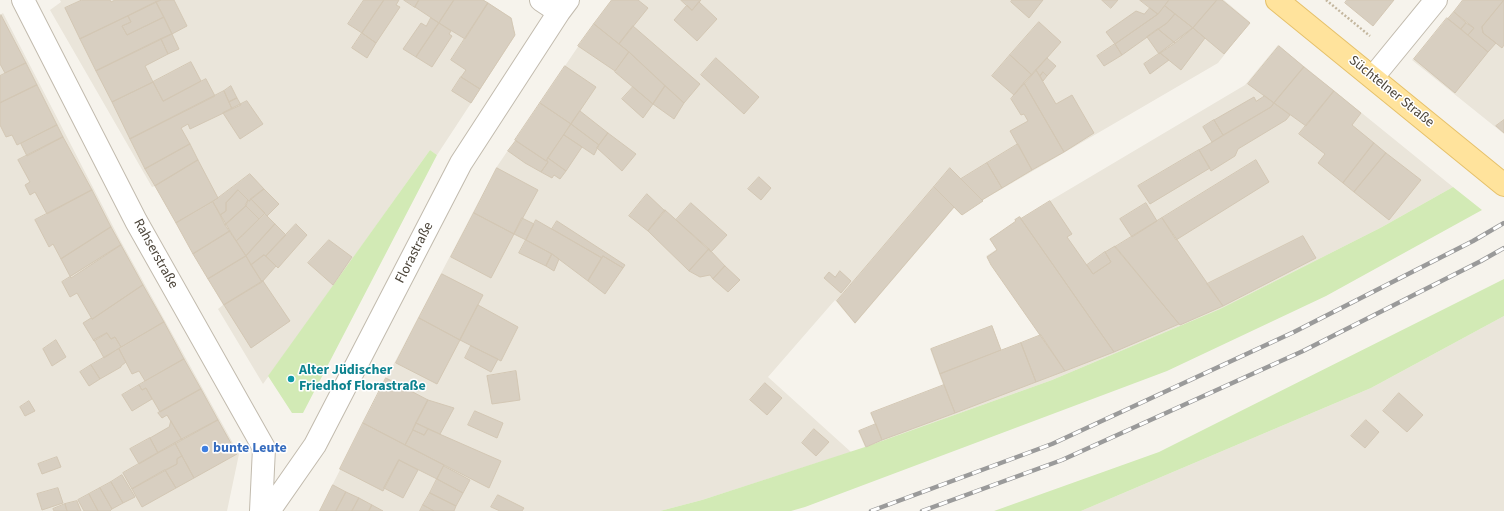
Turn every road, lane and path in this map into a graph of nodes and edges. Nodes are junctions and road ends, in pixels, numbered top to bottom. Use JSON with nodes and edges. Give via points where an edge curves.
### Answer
{"nodes":[{"id":1,"x":23,"y":0,"type":"edge"},
{"id":2,"x":541,"y":0,"type":"edge"},
{"id":3,"x":1277,"y":0,"type":"edge"},
{"id":4,"x":1436,"y":0,"type":"edge"},
{"id":5,"x":564,"y":6,"type":"edge"},
{"id":6,"x":1373,"y":77,"type":"junction"},
{"id":7,"x":1504,"y":185,"type":"edge"},
{"id":8,"x":261,"y":511,"type":"edge"},
{"id":9,"x":269,"y":511,"type":"edge"}],
"edges":[{"from":1,"to":8,"type":"street","name":"Rahserstraße","via":[[136,221],[264,448]]},
{"from":2,"to":5,"type":"street"},
{"from":3,"to":6,"type":"main road","name":"Süchtelner Straße"},
{"from":4,"to":6,"type":"street"},
{"from":5,"to":9,"type":"street","name":"Florastraße","via":[[461,163],[316,445]]},
{"from":6,"to":7,"type":"main road","name":"Süchtelner Straße"}]}
